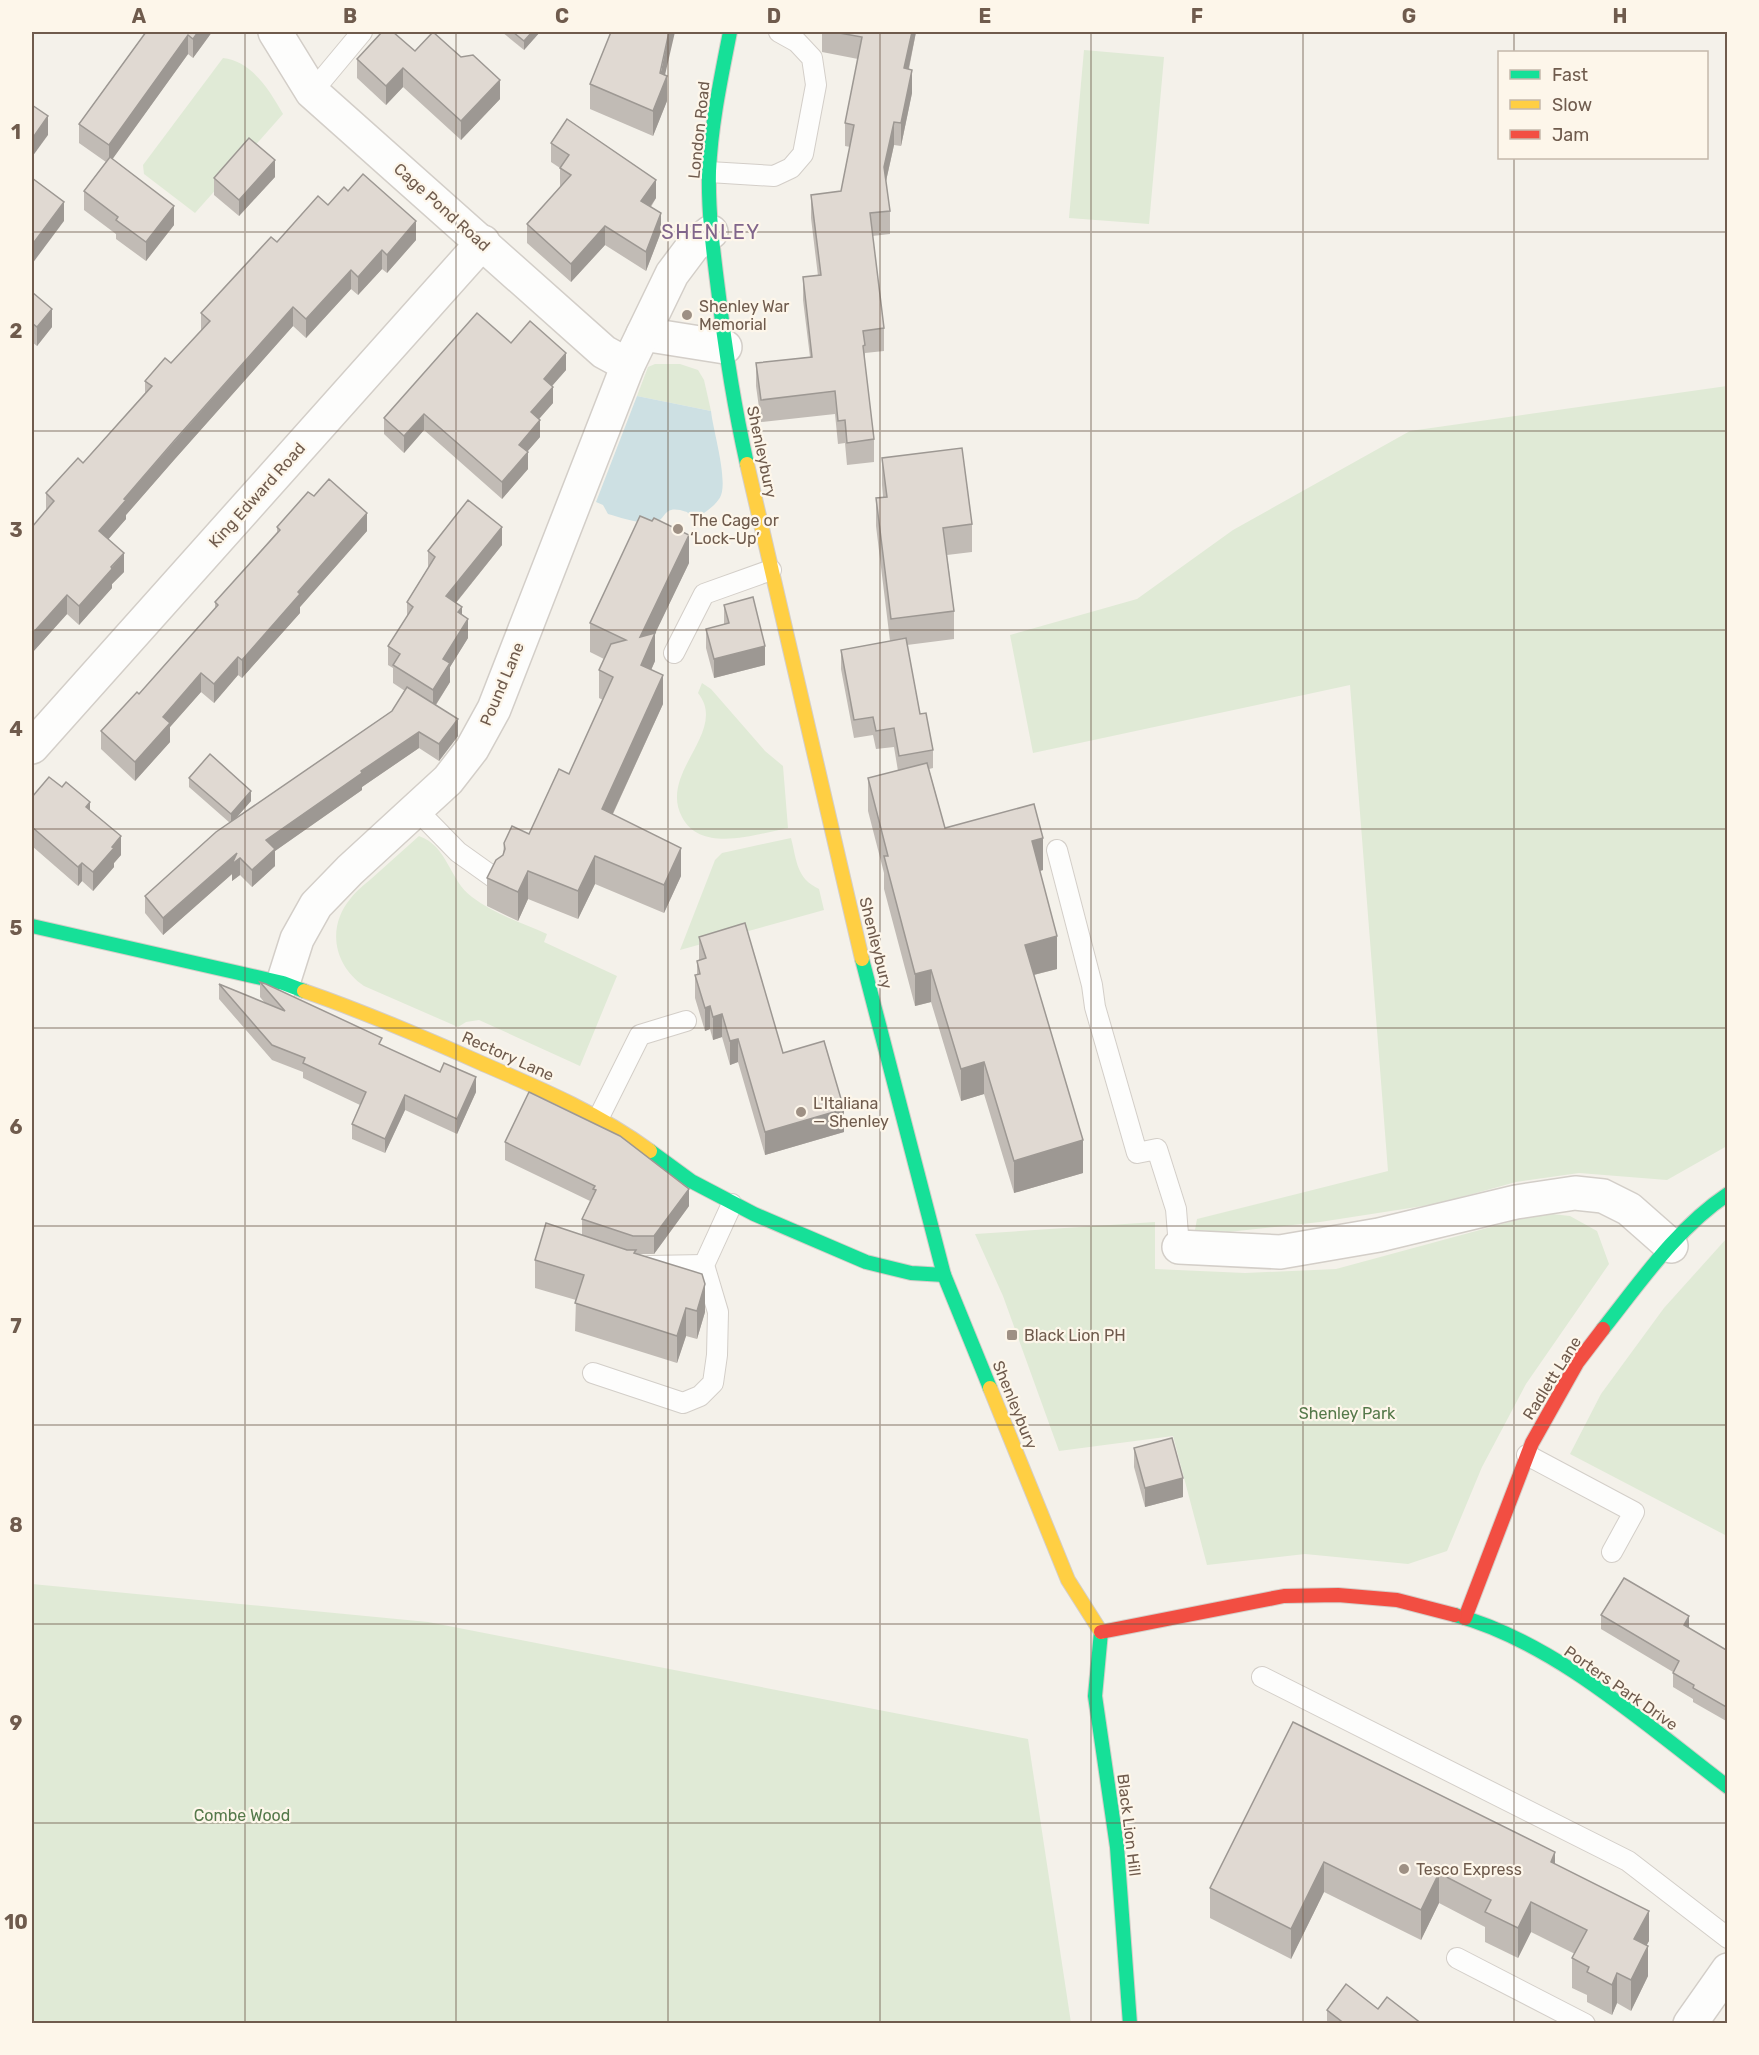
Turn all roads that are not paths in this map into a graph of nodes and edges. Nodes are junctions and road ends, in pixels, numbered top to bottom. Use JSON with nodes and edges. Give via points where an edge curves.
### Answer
{"nodes":[{"id":1,"x":275,"y":32,"type":"edge"},
{"id":2,"x":362,"y":32,"type":"edge"},
{"id":3,"x":730,"y":32,"type":"edge"},
{"id":4,"x":779,"y":32,"type":"edge"},
{"id":5,"x":312,"y":92,"type":"junction"},
{"id":6,"x":709,"y":172,"type":"junction"},
{"id":7,"x":711,"y":232,"type":"junction"},
{"id":8,"x":483,"y":242,"type":"junction"},
{"id":9,"x":643,"y":334,"type":"junction"},
{"id":10,"x":725,"y":347,"type":"junction"},
{"id":11,"x":628,"y":365,"type":"junction"},
{"id":12,"x":771,"y":570,"type":"junction"},
{"id":13,"x":674,"y":653,"type":"dead end"},
{"id":14,"x":32,"y":747,"type":"edge"},
{"id":15,"x":416,"y":809,"type":"junction"},
{"id":16,"x":1057,"y":850,"type":"dead end"},
{"id":17,"x":493,"y":877,"type":"edge"},
{"id":18,"x":32,"y":926,"type":"edge"},
{"id":19,"x":283,"y":983,"type":"junction"},
{"id":20,"x":686,"y":1021,"type":"dead end"},
{"id":21,"x":599,"y":1117,"type":"junction"},
{"id":22,"x":1728,"y":1194,"type":"edge"},
{"id":23,"x":732,"y":1204,"type":"junction"},
{"id":24,"x":1671,"y":1246,"type":"junction"},
{"id":25,"x":1179,"y":1248,"type":"joint"},
{"id":26,"x":704,"y":1265,"type":"junction"},
{"id":27,"x":631,"y":1266,"type":"edge"},
{"id":28,"x":945,"y":1275,"type":"junction"},
{"id":29,"x":592,"y":1373,"type":"dead end"},
{"id":30,"x":1527,"y":1455,"type":"junction"},
{"id":31,"x":1612,"y":1552,"type":"dead end"},
{"id":32,"x":1465,"y":1618,"type":"junction"},
{"id":33,"x":1101,"y":1632,"type":"junction"},
{"id":34,"x":1262,"y":1677,"type":"dead end"},
{"id":35,"x":1728,"y":1787,"type":"edge"},
{"id":36,"x":1728,"y":1938,"type":"edge"},
{"id":37,"x":1457,"y":1958,"type":"dead end"},
{"id":38,"x":1728,"y":1970,"type":"edge"},
{"id":39,"x":1130,"y":2024,"type":"edge"},
{"id":40,"x":1585,"y":2024,"type":"edge"},
{"id":41,"x":1690,"y":2024,"type":"edge"}],
"edges":[{"from":1,"to":5,"type":"street","name":"Cage Pond Road"},
{"from":2,"to":5,"type":"lane"},
{"from":3,"to":6,"type":"street","name":"London Road","via":[[715,107]]},
{"from":4,"to":6,"type":"lane","via":[[797,42],[812,58],[816,85],[803,154],[791,168],[774,176]]},
{"from":5,"to":8,"type":"street","name":"Cage Pond Road"},
{"from":6,"to":7,"type":"street","name":"London Road"},
{"from":7,"to":9,"type":"street","name":"Pound Lane","via":[[693,246],[672,274]]},
{"from":7,"to":10,"type":"street","name":"Shenleybury"},
{"from":8,"to":11,"type":"street","name":"Cage Pond Road","via":[[604,352]]},
{"from":8,"to":14,"type":"street","name":"King Edward Road"},
{"from":9,"to":10,"type":"street"},
{"from":9,"to":11,"type":"street","name":"Pound Lane"},
{"from":10,"to":12,"type":"street","name":"Shenleybury"},
{"from":11,"to":15,"type":"street","name":"Pound Lane","via":[[494,709],[448,780]]},
{"from":12,"to":13,"type":"lane","via":[[704,594]]},
{"from":12,"to":28,"type":"street","name":"Shenleybury","via":[[865,971]]},
{"from":15,"to":17,"type":"lane","via":[[458,852]]},
{"from":15,"to":19,"type":"street","name":"Pound Lane","via":[[318,903],[297,939]]},
{"from":16,"to":25,"type":"lane","via":[[1095,1007],[1137,1153],[1157,1149],[1176,1209]]},
{"from":18,"to":19,"type":"street","name":"Rectory Lane"},
{"from":19,"to":21,"type":"street","name":"Rectory Lane","via":[[365,1012]]},
{"from":20,"to":21,"type":"lane","via":[[640,1035]]},
{"from":21,"to":23,"type":"street","name":"Rectory Lane"},
{"from":22,"to":24,"type":"street","name":"Radlett Lane","via":[[1707,1208]]},
{"from":23,"to":26,"type":"lane"},
{"from":23,"to":28,"type":"street","name":"Rectory Lane","via":[[866,1262],[911,1274]]},
{"from":24,"to":25,"type":"street","via":[[1629,1209],[1603,1196],[1575,1193],[1280,1252]]},
{"from":24,"to":30,"type":"street","name":"Radlett Lane","via":[[1577,1363]]},
{"from":26,"to":27,"type":"lane"},
{"from":26,"to":29,"type":"lane","via":[[718,1312],[713,1383],[699,1396],[683,1403]]},
{"from":28,"to":33,"type":"street","name":"Shenleybury","via":[[1068,1580]]},
{"from":30,"to":31,"type":"lane","via":[[1634,1512]]},
{"from":30,"to":32,"type":"street","name":"Radlett Lane"},
{"from":32,"to":33,"type":"street","name":"Porters Park Drive","via":[[1397,1600],[1284,1596]]},
{"from":32,"to":35,"type":"street","name":"Porters Park Drive","via":[[1516,1638],[1583,1677]]},
{"from":33,"to":39,"type":"street","name":"Black Lion Hill","via":[[1095,1696],[1117,1847]]},
{"from":34,"to":36,"type":"lane","via":[[1628,1861]]},
{"from":37,"to":40,"type":"lane"},
{"from":38,"to":41,"type":"street"}]}
